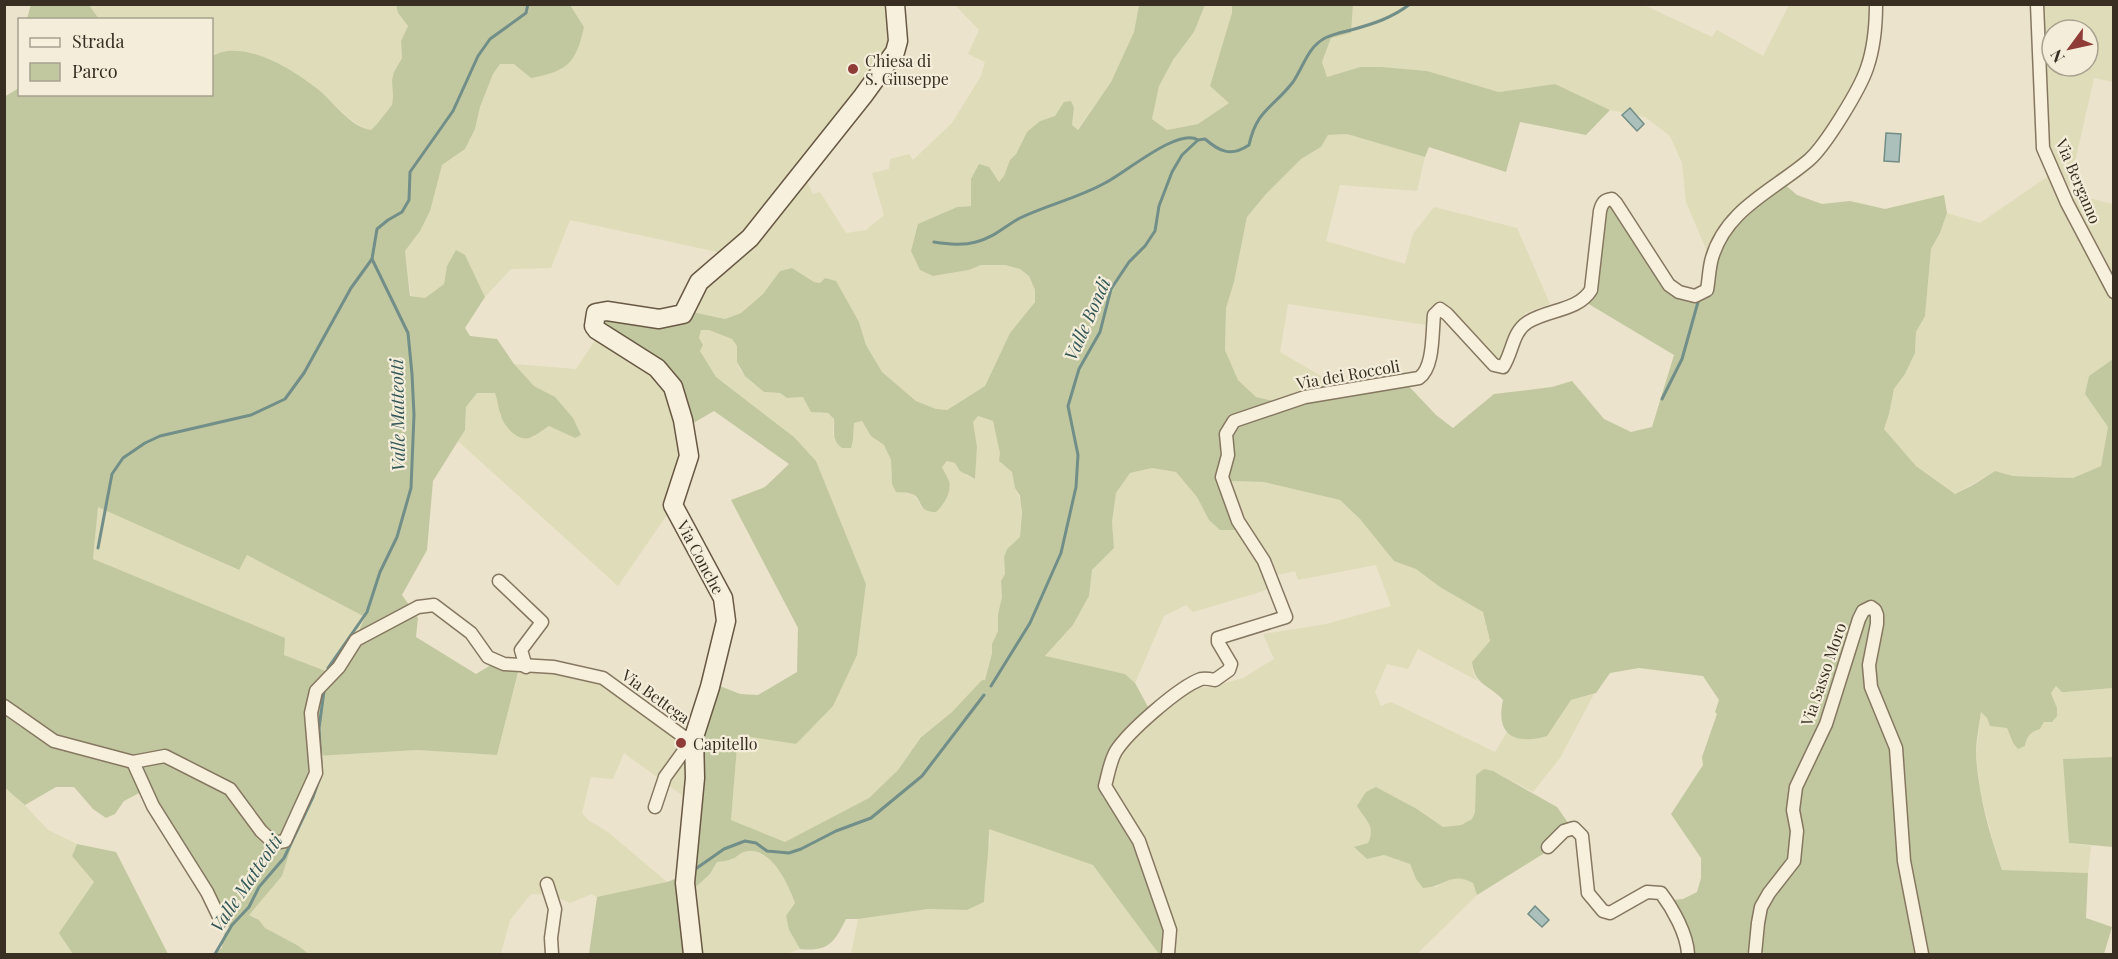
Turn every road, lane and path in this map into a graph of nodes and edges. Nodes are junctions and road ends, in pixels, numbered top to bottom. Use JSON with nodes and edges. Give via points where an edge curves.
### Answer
{"nodes":[{"id":1,"x":895,"y":4,"type":"edge"},
{"id":2,"x":1876,"y":4,"type":"edge"},
{"id":3,"x":2037,"y":4,"type":"edge"},
{"id":4,"x":2114,"y":292,"type":"edge"},
{"id":5,"x":499,"y":581,"type":"dead end"},
{"id":6,"x":526,"y":667,"type":"junction"},
{"id":7,"x":4,"y":706,"type":"edge"},
{"id":8,"x":694,"y":737,"type":"junction"},
{"id":9,"x":133,"y":762,"type":"junction"},
{"id":10,"x":655,"y":807,"type":"dead end"},
{"id":11,"x":1548,"y":847,"type":"dead end"},
{"id":12,"x":547,"y":884,"type":"dead end"},
{"id":13,"x":221,"y":921,"type":"dead end"},
{"id":14,"x":552,"y":954,"type":"edge"},
{"id":15,"x":693,"y":954,"type":"edge"},
{"id":16,"x":1168,"y":954,"type":"edge"},
{"id":17,"x":1688,"y":954,"type":"edge"},
{"id":18,"x":1755,"y":954,"type":"edge"},
{"id":19,"x":1922,"y":954,"type":"edge"}],
"edges":[{"from":1,"to":8,"type":"street","name":"Via Conche","via":[[895,52],[750,238],[699,282],[683,314],[658,319],[607,311],[596,313],[597,330],[657,368],[673,387],[683,420],[689,456],[673,504],[723,598],[726,621]]},
{"from":2,"to":16,"type":"street","name":"Via dei Roccoli","via":[[1874,42],[1867,69],[1825,143],[1811,159],[1750,202],[1734,219],[1712,258],[1707,290],[1695,296],[1669,285],[1616,203],[1607,200],[1600,211],[1591,290],[1585,300],[1527,322],[1517,332],[1503,367],[1494,365],[1440,309],[1434,315],[1429,365],[1419,378],[1305,396],[1234,421],[1227,434],[1228,455],[1222,477],[1238,521],[1264,561],[1286,617],[1218,638],[1231,664],[1229,670],[1215,680],[1203,678],[1182,690],[1144,721],[1115,754],[1104,786],[1139,842],[1170,930]]},
{"from":3,"to":4,"type":"street","name":"Via Bergamo","via":[[2043,148],[2067,204]]},
{"from":5,"to":6,"type":"street","via":[[542,622],[521,650]]},
{"from":6,"to":8,"type":"street","name":"Via Bettega","via":[[554,667],[603,678],[684,737]]},
{"from":6,"to":9,"type":"street","name":"Via Bettega","via":[[488,657],[471,633],[434,605],[418,607],[356,640],[339,667],[316,691],[311,713],[316,773],[285,841],[274,843],[261,831],[230,789],[165,756]]},
{"from":7,"to":9,"type":"street","name":"Via Bettega","via":[[54,741]]},
{"from":8,"to":10,"type":"street","via":[[665,777]]},
{"from":8,"to":15,"type":"street","name":"Via Conche","via":[[695,778],[685,883]]},
{"from":9,"to":13,"type":"street","via":[[153,806]]},
{"from":11,"to":17,"type":"street","via":[[1564,831],[1574,828],[1582,836],[1588,893],[1603,911],[1610,913],[1647,892],[1661,893],[1671,906]]},
{"from":12,"to":14,"type":"street","via":[[555,909]]},
{"from":18,"to":19,"type":"street","name":"Via Sasso Moro","via":[[1761,907],[1794,861],[1796,787],[1826,724],[1859,619],[1871,607],[1877,615],[1869,665],[1871,687],[1896,748],[1904,861]]}]}
